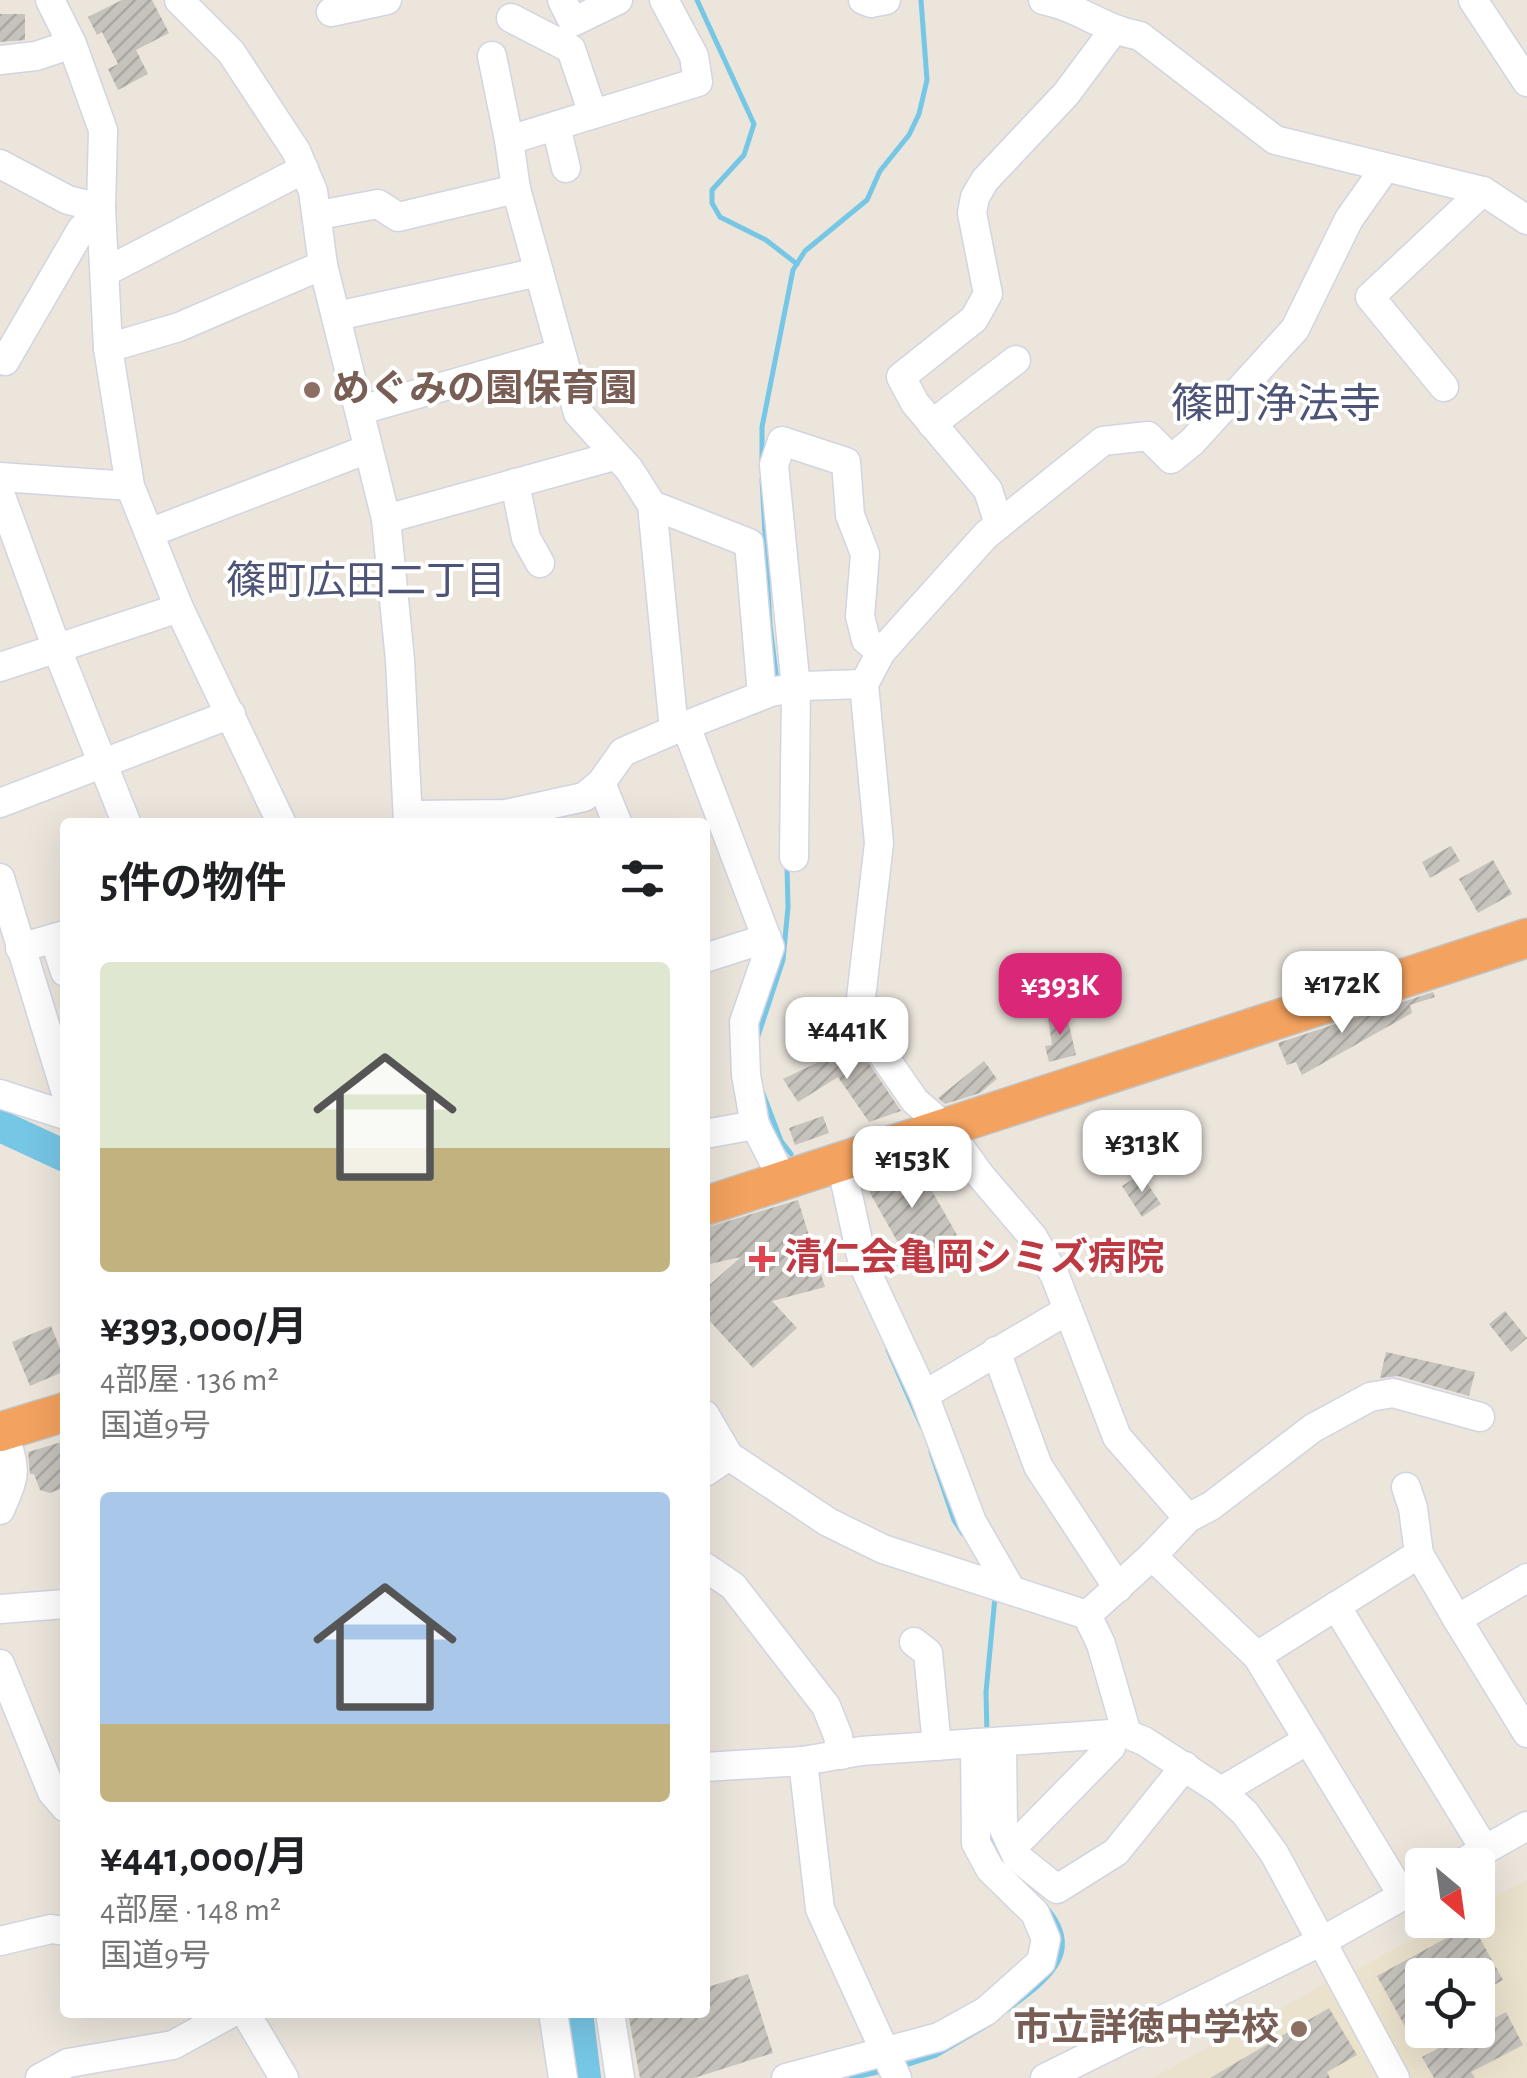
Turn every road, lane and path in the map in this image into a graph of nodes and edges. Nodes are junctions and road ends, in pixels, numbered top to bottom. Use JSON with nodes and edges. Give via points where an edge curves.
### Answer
{"nodes":[{"id":1,"x":50,"y":0,"type":"edge"},
{"id":2,"x":179,"y":0,"type":"edge"},
{"id":3,"x":387,"y":0,"type":"edge"},
{"id":4,"x":562,"y":0,"type":"edge"},
{"id":5,"x":618,"y":0,"type":"edge"},
{"id":6,"x":664,"y":0,"type":"edge"},
{"id":7,"x":863,"y":0,"type":"edge"},
{"id":8,"x":886,"y":0,"type":"edge"},
{"id":9,"x":1043,"y":0,"type":"edge"},
{"id":10,"x":1472,"y":0,"type":"edge"},
{"id":11,"x":331,"y":12,"type":"dead end"},
{"id":12,"x":511,"y":18,"type":"dead end"},
{"id":13,"x":1113,"y":31,"type":"junction"},
{"id":14,"x":72,"y":44,"type":"junction"},
{"id":15,"x":492,"y":56,"type":"dead end"},
{"id":16,"x":0,"y":60,"type":"edge"},
{"id":17,"x":1527,"y":82,"type":"edge"},
{"id":18,"x":593,"y":114,"type":"junction"},
{"id":19,"x":556,"y":126,"type":"junction"},
{"id":20,"x":508,"y":140,"type":"junction"},
{"id":21,"x":0,"y":164,"type":"edge"},
{"id":22,"x":566,"y":168,"type":"dead end"},
{"id":23,"x":1385,"y":168,"type":"junction"},
{"id":24,"x":304,"y":170,"type":"junction"},
{"id":25,"x":516,"y":188,"type":"junction"},
{"id":26,"x":1482,"y":191,"type":"junction"},
{"id":27,"x":101,"y":208,"type":"junction"},
{"id":28,"x":319,"y":215,"type":"junction"},
{"id":29,"x":1527,"y":220,"type":"edge"},
{"id":30,"x":324,"y":265,"type":"junction"},
{"id":31,"x":105,"y":272,"type":"junction"},
{"id":32,"x":539,"y":272,"type":"junction"},
{"id":33,"x":336,"y":316,"type":"junction"},
{"id":34,"x":108,"y":348,"type":"junction"},
{"id":35,"x":560,"y":353,"type":"junction"},
{"id":36,"x":1016,"y":360,"type":"dead end"},
{"id":37,"x":2,"y":365,"type":"edge"},
{"id":38,"x":1444,"y":387,"type":"dead end"},
{"id":39,"x":361,"y":410,"type":"junction"},
{"id":40,"x":932,"y":424,"type":"junction"},
{"id":41,"x":368,"y":448,"type":"junction"},
{"id":42,"x":614,"y":456,"type":"junction"},
{"id":43,"x":0,"y":477,"type":"edge"},
{"id":44,"x":515,"y":483,"type":"junction"},
{"id":45,"x":130,"y":486,"type":"junction"},
{"id":46,"x":0,"y":493,"type":"edge"},
{"id":47,"x":652,"y":505,"type":"junction"},
{"id":48,"x":386,"y":518,"type":"junction"},
{"id":49,"x":998,"y":524,"type":"junction"},
{"id":50,"x":149,"y":534,"type":"junction"},
{"id":51,"x":12,"y":561,"type":"edge"},
{"id":52,"x":540,"y":563,"type":"dead end"},
{"id":53,"x":179,"y":608,"type":"junction"},
{"id":54,"x":56,"y":649,"type":"junction"},
{"id":55,"x":882,"y":652,"type":"junction"},
{"id":56,"x":0,"y":667,"type":"edge"},
{"id":57,"x":864,"y":684,"type":"junction"},
{"id":58,"x":796,"y":688,"type":"junction"},
{"id":59,"x":762,"y":696,"type":"junction"},
{"id":60,"x":232,"y":714,"type":"junction"},
{"id":61,"x":680,"y":728,"type":"junction"},
{"id":62,"x":101,"y":764,"type":"junction"},
{"id":63,"x":602,"y":783,"type":"junction"},
{"id":64,"x":0,"y":803,"type":"edge"},
{"id":65,"x":521,"y":817,"type":"edge"},
{"id":66,"x":124,"y":818,"type":"edge"},
{"id":67,"x":279,"y":818,"type":"edge"},
{"id":68,"x":408,"y":818,"type":"edge"},
{"id":69,"x":464,"y":818,"type":"edge"},
{"id":70,"x":616,"y":818,"type":"edge"},
{"id":71,"x":794,"y":858,"type":"dead end"},
{"id":72,"x":0,"y":878,"type":"edge"},
{"id":73,"x":60,"y":937,"type":"edge"},
{"id":74,"x":767,"y":938,"type":"junction"},
{"id":75,"x":1527,"y":938,"type":"edge"},
{"id":76,"x":20,"y":948,"type":"junction"},
{"id":77,"x":710,"y":956,"type":"edge"},
{"id":78,"x":60,"y":1074,"type":"edge"},
{"id":79,"x":0,"y":1094,"type":"edge"},
{"id":80,"x":60,"y":1113,"type":"edge"},
{"id":81,"x":755,"y":1125,"type":"junction"},
{"id":82,"x":946,"y":1128,"type":"junction"},
{"id":83,"x":710,"y":1133,"type":"edge"},
{"id":84,"x":841,"y":1163,"type":"junction"},
{"id":85,"x":784,"y":1182,"type":"junction"},
{"id":86,"x":710,"y":1204,"type":"edge"},
{"id":87,"x":1068,"y":1310,"type":"junction"},
{"id":88,"x":996,"y":1351,"type":"junction"},
{"id":89,"x":924,"y":1395,"type":"junction"},
{"id":90,"x":60,"y":1413,"type":"edge"},
{"id":91,"x":1480,"y":1417,"type":"dead end"},
{"id":92,"x":710,"y":1424,"type":"edge"},
{"id":93,"x":1,"y":1431,"type":"edge"},
{"id":94,"x":729,"y":1456,"type":"junction"},
{"id":95,"x":710,"y":1469,"type":"edge"},
{"id":96,"x":1406,"y":1487,"type":"dead end"},
{"id":97,"x":0,"y":1510,"type":"edge"},
{"id":98,"x":1188,"y":1518,"type":"junction"},
{"id":99,"x":1419,"y":1554,"type":"junction"},
{"id":100,"x":1152,"y":1556,"type":"junction"},
{"id":101,"x":710,"y":1570,"type":"edge"},
{"id":102,"x":1527,"y":1578,"type":"edge"},
{"id":103,"x":1010,"y":1588,"type":"junction"},
{"id":104,"x":1118,"y":1588,"type":"junction"},
{"id":105,"x":60,"y":1604,"type":"edge"},
{"id":106,"x":1336,"y":1606,"type":"junction"},
{"id":107,"x":0,"y":1609,"type":"edge"},
{"id":108,"x":1087,"y":1615,"type":"junction"},
{"id":109,"x":1457,"y":1619,"type":"junction"},
{"id":110,"x":914,"y":1642,"type":"dead end"},
{"id":111,"x":1257,"y":1656,"type":"junction"},
{"id":112,"x":0,"y":1664,"type":"edge"},
{"id":113,"x":1527,"y":1733,"type":"edge"},
{"id":114,"x":1119,"y":1734,"type":"junction"},
{"id":115,"x":1308,"y":1740,"type":"junction"},
{"id":116,"x":988,"y":1742,"type":"junction"},
{"id":117,"x":937,"y":1746,"type":"junction"},
{"id":118,"x":841,"y":1755,"type":"junction"},
{"id":119,"x":803,"y":1761,"type":"junction"},
{"id":120,"x":1185,"y":1766,"type":"junction"},
{"id":121,"x":710,"y":1767,"type":"edge"},
{"id":122,"x":1222,"y":1790,"type":"junction"},
{"id":123,"x":60,"y":1801,"type":"edge"},
{"id":124,"x":1527,"y":1826,"type":"edge"},
{"id":125,"x":1011,"y":1844,"type":"junction"},
{"id":126,"x":1485,"y":1848,"type":"edge"},
{"id":127,"x":1489,"y":1848,"type":"edge"},
{"id":128,"x":1405,"y":1879,"type":"edge"},
{"id":129,"x":1405,"y":1894,"type":"edge"},
{"id":130,"x":60,"y":1931,"type":"edge"},
{"id":131,"x":1322,"y":1941,"type":"junction"},
{"id":132,"x":0,"y":1942,"type":"edge"},
{"id":133,"x":222,"y":2018,"type":"edge"},
{"id":134,"x":249,"y":2018,"type":"edge"},
{"id":135,"x":554,"y":2018,"type":"edge"},
{"id":136,"x":611,"y":2018,"type":"edge"},
{"id":137,"x":891,"y":2065,"type":"edge"},
{"id":138,"x":40,"y":2078,"type":"edge"},
{"id":139,"x":284,"y":2078,"type":"edge"},
{"id":140,"x":563,"y":2078,"type":"edge"},
{"id":141,"x":620,"y":2078,"type":"edge"},
{"id":142,"x":786,"y":2078,"type":"edge"},
{"id":143,"x":1044,"y":2078,"type":"edge"},
{"id":144,"x":1395,"y":2078,"type":"edge"}],
"edges":[{"from":1,"to":14,"type":"street"},
{"from":2,"to":24,"type":"street","via":[[230,52]]},
{"from":3,"to":11,"type":"street"},
{"from":4,"to":5,"type":"street","via":[[573,22]]},
{"from":6,"to":18,"type":"street","via":[[694,56],[698,82]]},
{"from":7,"to":8,"type":"street"},
{"from":9,"to":13,"type":"street","via":[[1068,5]]},
{"from":10,"to":17,"type":"street"},
{"from":12,"to":18,"type":"street","via":[[571,49]]},
{"from":13,"to":23,"type":"street","via":[[1140,36],[1275,140]]},
{"from":13,"to":40,"type":"street","via":[[975,197],[988,294],[974,319],[901,377]]},
{"from":14,"to":16,"type":"street"},
{"from":14,"to":27,"type":"street","via":[[103,130]]},
{"from":15,"to":20,"type":"street"},
{"from":18,"to":19,"type":"street"},
{"from":19,"to":20,"type":"street"},
{"from":19,"to":22,"type":"street"},
{"from":20,"to":25,"type":"street"},
{"from":21,"to":27,"type":"street","via":[[68,200]]},
{"from":23,"to":26,"type":"street"},
{"from":23,"to":49,"type":"street","via":[[1349,219],[1294,329],[1192,442],[1170,459],[1148,436],[1103,441]]},
{"from":24,"to":28,"type":"street"},
{"from":24,"to":31,"type":"street"},
{"from":25,"to":28,"type":"street","via":[[398,218],[378,204]]},
{"from":25,"to":32,"type":"street"},
{"from":26,"to":29,"type":"street"},
{"from":26,"to":38,"type":"street","via":[[1370,297]]},
{"from":27,"to":31,"type":"street"},
{"from":27,"to":37,"type":"street","via":[[81,230]]},
{"from":28,"to":30,"type":"street"},
{"from":30,"to":33,"type":"street"},
{"from":30,"to":34,"type":"street"},
{"from":31,"to":34,"type":"street"},
{"from":32,"to":33,"type":"street"},
{"from":32,"to":35,"type":"street"},
{"from":33,"to":39,"type":"street"},
{"from":34,"to":45,"type":"street"},
{"from":35,"to":39,"type":"street"},
{"from":35,"to":42,"type":"street","via":[[578,414]]},
{"from":36,"to":40,"type":"street"},
{"from":39,"to":41,"type":"street"},
{"from":40,"to":49,"type":"street","via":[[988,490]]},
{"from":41,"to":48,"type":"street"},
{"from":41,"to":50,"type":"street"},
{"from":42,"to":44,"type":"street"},
{"from":42,"to":47,"type":"street"},
{"from":43,"to":45,"type":"street"},
{"from":44,"to":48,"type":"street"},
{"from":44,"to":52,"type":"street","via":[[526,538]]},
{"from":45,"to":50,"type":"street"},
{"from":46,"to":51,"type":"street"},
{"from":47,"to":59,"type":"street","via":[[749,543]]},
{"from":47,"to":61,"type":"street"},
{"from":48,"to":68,"type":"street"},
{"from":49,"to":55,"type":"street"},
{"from":50,"to":53,"type":"street"},
{"from":51,"to":54,"type":"street"},
{"from":53,"to":54,"type":"street"},
{"from":53,"to":60,"type":"street"},
{"from":54,"to":56,"type":"street"},
{"from":54,"to":62,"type":"street"},
{"from":55,"to":57,"type":"street"},
{"from":55,"to":58,"type":"street","via":[[866,640],[860,616],[864,554],[850,514],[846,462],[782,441],[774,465]]},
{"from":57,"to":58,"type":"street"},
{"from":57,"to":82,"type":"street","via":[[880,843],[861,998],[874,1042],[914,1102]]},
{"from":58,"to":59,"type":"street"},
{"from":58,"to":71,"type":"street"},
{"from":59,"to":61,"type":"street"},
{"from":60,"to":62,"type":"street"},
{"from":60,"to":67,"type":"street"},
{"from":61,"to":63,"type":"street","via":[[622,752]]},
{"from":61,"to":74,"type":"street"},
{"from":62,"to":64,"type":"street"},
{"from":62,"to":66,"type":"street"},
{"from":63,"to":65,"type":"street","via":[[584,797]]},
{"from":63,"to":70,"type":"street"},
{"from":65,"to":69,"type":"street"},
{"from":72,"to":76,"type":"street"},
{"from":73,"to":76,"type":"street"},
{"from":74,"to":77,"type":"street"},
{"from":74,"to":81,"type":"street","via":[[770,947],[744,1022]]},
{"from":75,"to":82,"type":"highway"},
{"from":76,"to":78,"type":"street"},
{"from":79,"to":80,"type":"street"},
{"from":81,"to":83,"type":"street"},
{"from":81,"to":85,"type":"street"},
{"from":82,"to":84,"type":"highway"},
{"from":82,"to":87,"type":"street","via":[[1034,1237]]},
{"from":84,"to":85,"type":"highway"},
{"from":84,"to":89,"type":"street","via":[[863,1264]]},
{"from":85,"to":86,"type":"highway"},
{"from":87,"to":88,"type":"street"},
{"from":87,"to":98,"type":"street","via":[[1116,1437]]},
{"from":88,"to":89,"type":"street"},
{"from":88,"to":104,"type":"street","via":[[1038,1466]]},
{"from":89,"to":103,"type":"street","via":[[972,1522]]},
{"from":90,"to":93,"type":"highway"},
{"from":91,"to":98,"type":"street","via":[[1393,1393],[1370,1397],[1313,1428]]},
{"from":92,"to":94,"type":"street"},
{"from":93,"to":97,"type":"street","via":[[14,1478]]},
{"from":94,"to":95,"type":"street"},
{"from":94,"to":103,"type":"street","via":[[828,1522],[883,1549]]},
{"from":96,"to":99,"type":"street"},
{"from":98,"to":100,"type":"street"},
{"from":99,"to":106,"type":"street"},
{"from":99,"to":109,"type":"street"},
{"from":100,"to":104,"type":"street"},
{"from":100,"to":111,"type":"street"},
{"from":101,"to":118,"type":"street","via":[[733,1586],[826,1706]]},
{"from":102,"to":109,"type":"street"},
{"from":103,"to":108,"type":"street"},
{"from":104,"to":108,"type":"street"},
{"from":105,"to":107,"type":"street"},
{"from":106,"to":111,"type":"street"},
{"from":106,"to":126,"type":"street"},
{"from":108,"to":114,"type":"street","via":[[1101,1644]]},
{"from":109,"to":113,"type":"street"},
{"from":110,"to":117,"type":"street","via":[[928,1653]]},
{"from":111,"to":115,"type":"street"},
{"from":112,"to":123,"type":"street"},
{"from":114,"to":116,"type":"street"},
{"from":114,"to":120,"type":"street"},
{"from":114,"to":125,"type":"street"},
{"from":115,"to":122,"type":"street"},
{"from":115,"to":128,"type":"street"},
{"from":116,"to":117,"type":"street"},
{"from":116,"to":125,"type":"street"},
{"from":116,"to":137,"type":"street","via":[[976,1843],[990,1869],[1034,1913],[1046,1939],[1041,1962],[986,2011]]},
{"from":117,"to":118,"type":"street"},
{"from":118,"to":119,"type":"street"},
{"from":119,"to":121,"type":"street"},
{"from":119,"to":137,"type":"street","via":[[820,1909]]},
{"from":120,"to":122,"type":"street"},
{"from":120,"to":125,"type":"street","via":[[1116,1852],[1057,1888],[1017,1857]]},
{"from":122,"to":131,"type":"street","via":[[1257,1827]]},
{"from":124,"to":127,"type":"street"},
{"from":129,"to":131,"type":"street"},
{"from":130,"to":132,"type":"street"},
{"from":131,"to":143,"type":"street"},
{"from":131,"to":144,"type":"street"},
{"from":133,"to":138,"type":"street","via":[[173,2045],[68,2062]]},
{"from":134,"to":139,"type":"street"},
{"from":135,"to":140,"type":"street"},
{"from":136,"to":141,"type":"street"},
{"from":137,"to":142,"type":"street"}]}
